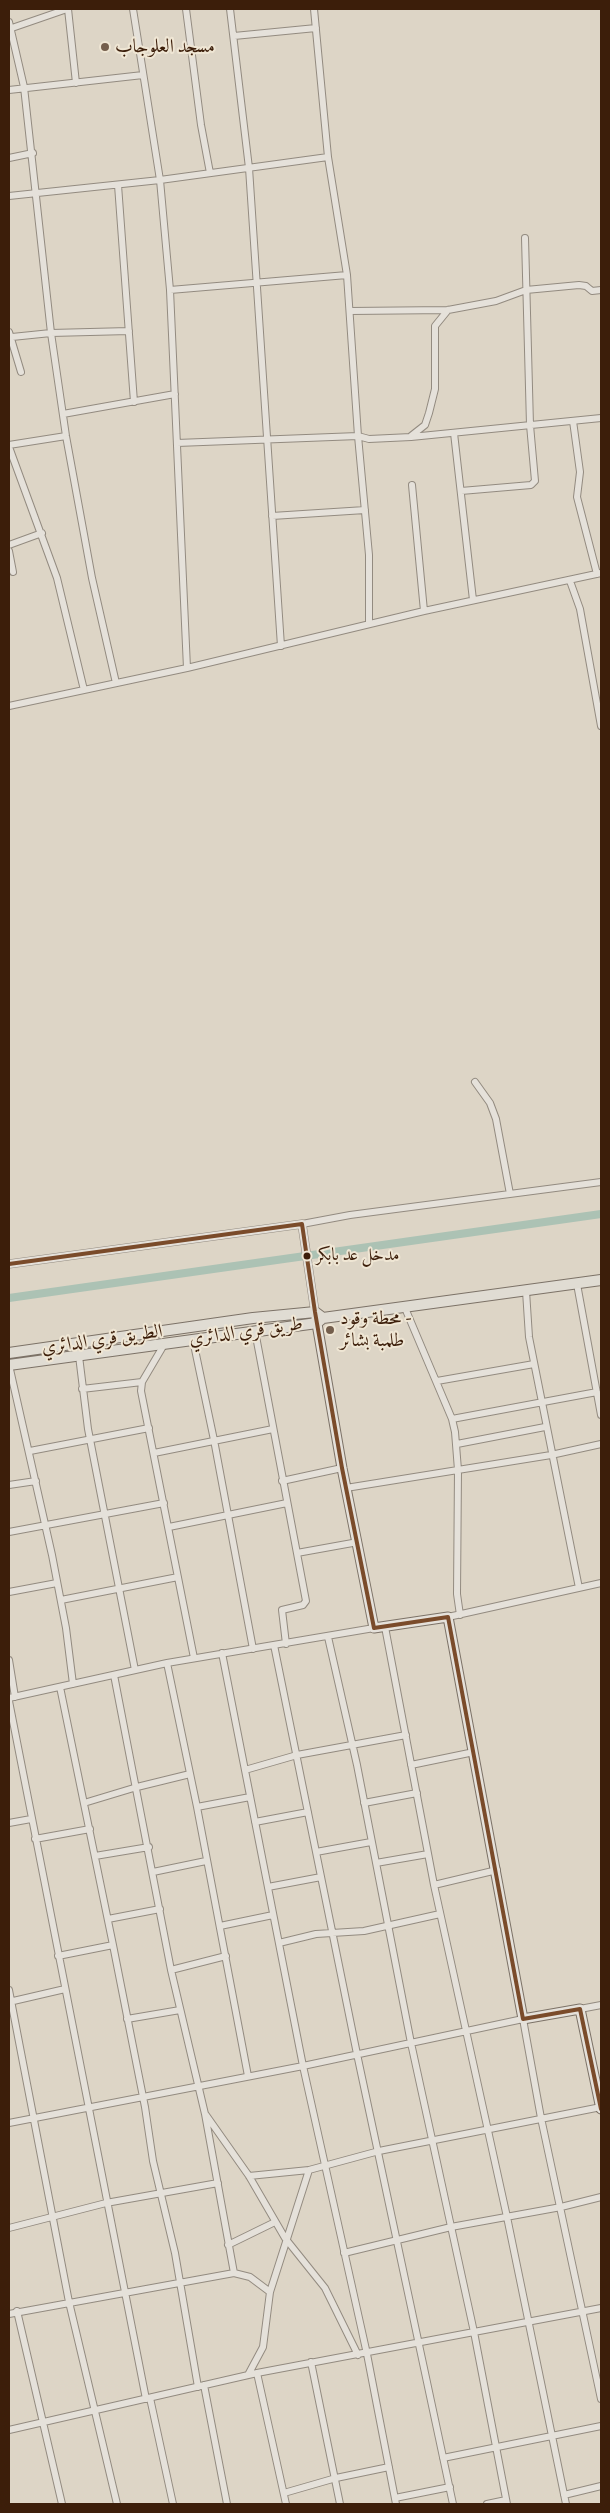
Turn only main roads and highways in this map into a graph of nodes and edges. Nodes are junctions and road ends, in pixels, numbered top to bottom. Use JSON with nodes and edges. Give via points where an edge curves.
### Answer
{"nodes":[{"id":1,"x":601,"y":1280,"type":"edge"},
{"id":2,"x":318,"y":1318,"type":"junction"},
{"id":3,"x":9,"y":1353,"type":"edge"},
{"id":4,"x":9,"y":1365,"type":"edge"},
{"id":5,"x":601,"y":2108,"type":"edge"}],
"edges":[{"from":1,"to":2,"type":"highway","name":"طريق قري الدائري"},
{"from":2,"to":3,"type":"highway","name":"الطريق قري الدائري","via":[[253,1318]]},
{"from":2,"to":4,"type":"highway","name":"طريق قري الدائري","via":[[255,1331]]},
{"from":2,"to":5,"type":"main road","via":[[342,1468],[374,1628],[448,1617],[523,2019],[580,2009]]}]}
